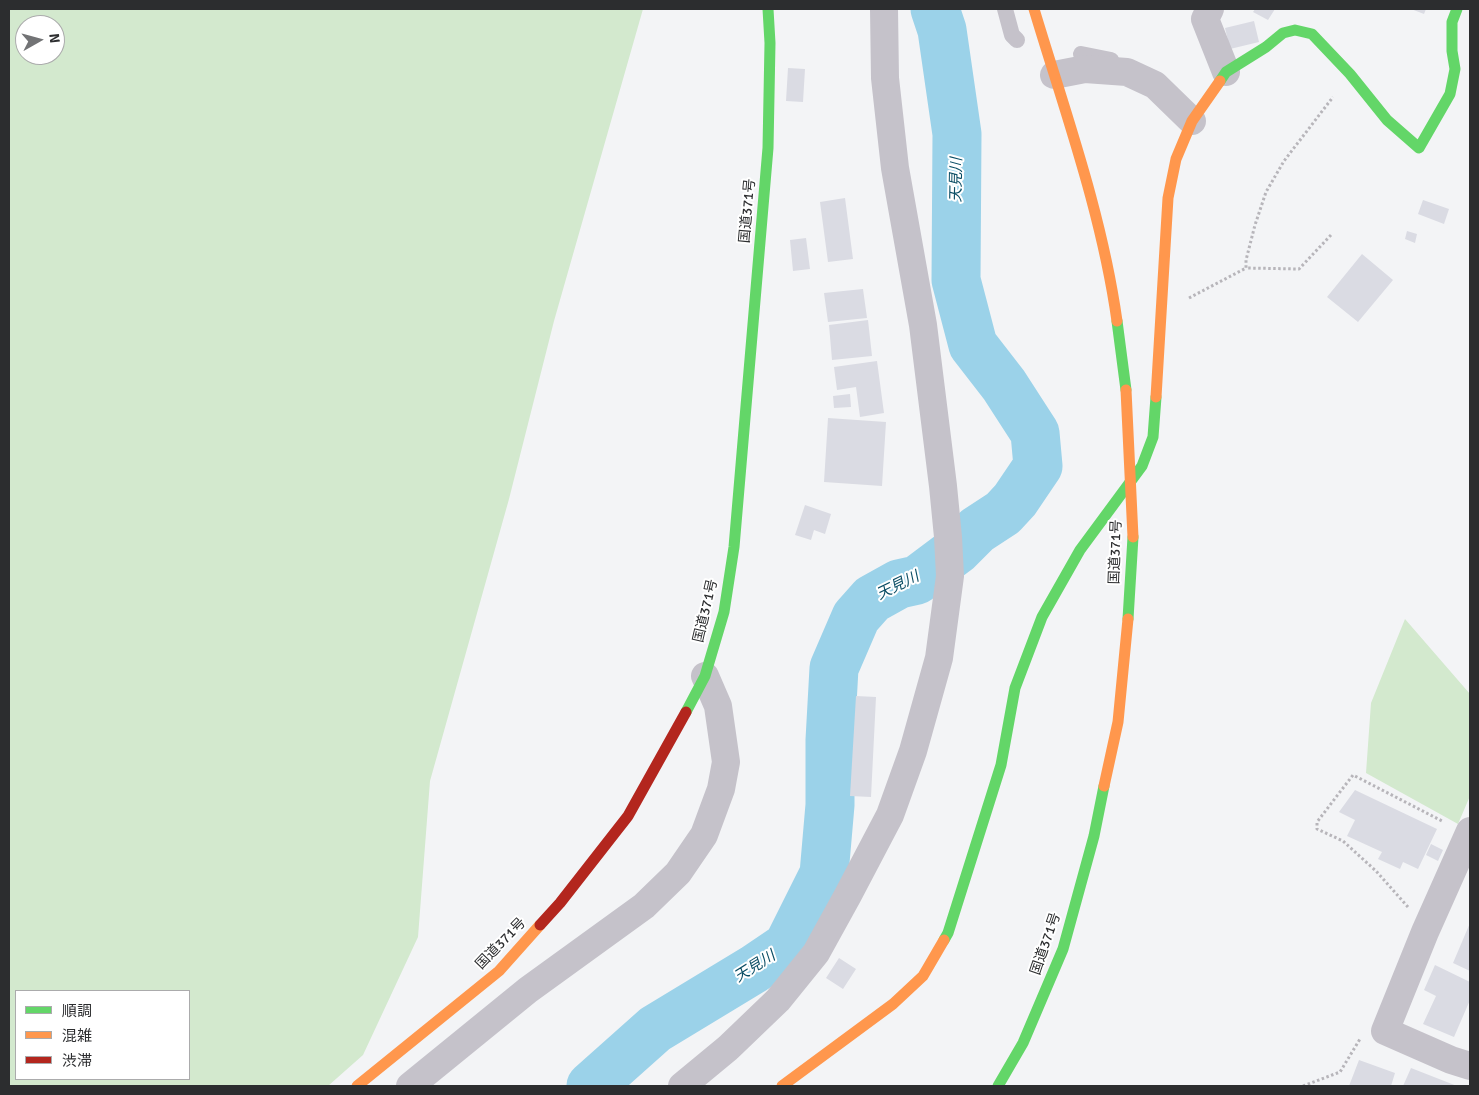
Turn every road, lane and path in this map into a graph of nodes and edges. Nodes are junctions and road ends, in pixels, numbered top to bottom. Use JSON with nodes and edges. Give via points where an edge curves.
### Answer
{"nodes":[{"id":1,"x":768,"y":9,"type":"edge"},
{"id":2,"x":884,"y":9,"type":"edge"},
{"id":3,"x":1005,"y":9,"type":"edge"},
{"id":4,"x":1034,"y":9,"type":"edge"},
{"id":5,"x":1210,"y":9,"type":"edge"},
{"id":6,"x":1457,"y":9,"type":"edge"},
{"id":7,"x":1017,"y":40,"type":"dead end"},
{"id":8,"x":1081,"y":54,"type":"dead end"},
{"id":9,"x":1226,"y":72,"type":"junction"},
{"id":10,"x":1350,"y":74,"type":"junction"},
{"id":11,"x":1054,"y":75,"type":"junction"},
{"id":12,"x":1196,"y":115,"type":"junction"},
{"id":13,"x":1331,"y":235,"type":"dead end"},
{"id":14,"x":1246,"y":268,"type":"junction"},
{"id":15,"x":1188,"y":299,"type":"dead end"},
{"id":16,"x":705,"y":676,"type":"junction"},
{"id":17,"x":1470,"y":832,"type":"edge"},
{"id":18,"x":1426,"y":930,"type":"junction"},
{"id":19,"x":1360,"y":1038,"type":"dead end"},
{"id":20,"x":1470,"y":1066,"type":"edge"},
{"id":21,"x":357,"y":1086,"type":"edge"},
{"id":22,"x":410,"y":1086,"type":"edge"},
{"id":23,"x":682,"y":1086,"type":"edge"},
{"id":24,"x":782,"y":1086,"type":"edge"},
{"id":25,"x":998,"y":1086,"type":"edge"},
{"id":26,"x":1303,"y":1086,"type":"edge"}],
"edges":[{"from":1,"to":16,"type":"main road","name":"国道371号","via":[[768,148],[734,547],[724,612]]},
{"from":2,"to":23,"type":"street","via":[[885,78],[895,168],[923,325],[948,537],[950,576],[939,658],[913,751],[890,815],[816,953],[778,1000]]},
{"from":3,"to":7,"type":"lane","via":[[1012,35]]},
{"from":4,"to":11,"type":"main road","name":"国道371号"},
{"from":5,"to":9,"type":"street","via":[[1205,19]]},
{"from":6,"to":10,"type":"main road","via":[[1452,22],[1455,69],[1450,94],[1419,148],[1387,120]]},
{"from":8,"to":12,"type":"lane","via":[[1154,70]]},
{"from":9,"to":10,"type":"main road","via":[[1283,33],[1295,30],[1312,34]]},
{"from":9,"to":12,"type":"main road"},
{"from":10,"to":14,"type":"path","via":[[1284,161],[1266,192]]},
{"from":11,"to":12,"type":"street","via":[[1085,69],[1127,72],[1155,85]]},
{"from":11,"to":25,"type":"main road","name":"国道371号","bridge":true,"via":[[1093,205],[1113,295],[1126,390],[1133,537],[1118,722],[1094,836],[1063,949],[1023,1043]]},
{"from":12,"to":24,"type":"main road","via":[[1176,159],[1168,198],[1153,438],[1142,466],[1080,550],[1042,617],[1016,688],[1001,765],[948,933],[923,976],[893,1004]]},
{"from":13,"to":14,"type":"path","via":[[1300,269]]},
{"from":14,"to":15,"type":"path"},
{"from":16,"to":21,"type":"main road","name":"国道371号","via":[[628,816],[560,903],[499,971]]},
{"from":16,"to":22,"type":"street","via":[[718,706],[726,762],[721,789],[704,835],[678,873],[644,906],[528,990]]},
{"from":17,"to":18,"type":"street"},
{"from":17,"to":18,"type":"path","via":[[1458,829],[1353,775],[1317,822],[1317,829],[1343,841],[1376,870]]},
{"from":18,"to":20,"type":"street","via":[[1385,1031]]},
{"from":19,"to":26,"type":"path","via":[[1340,1072]]}]}
